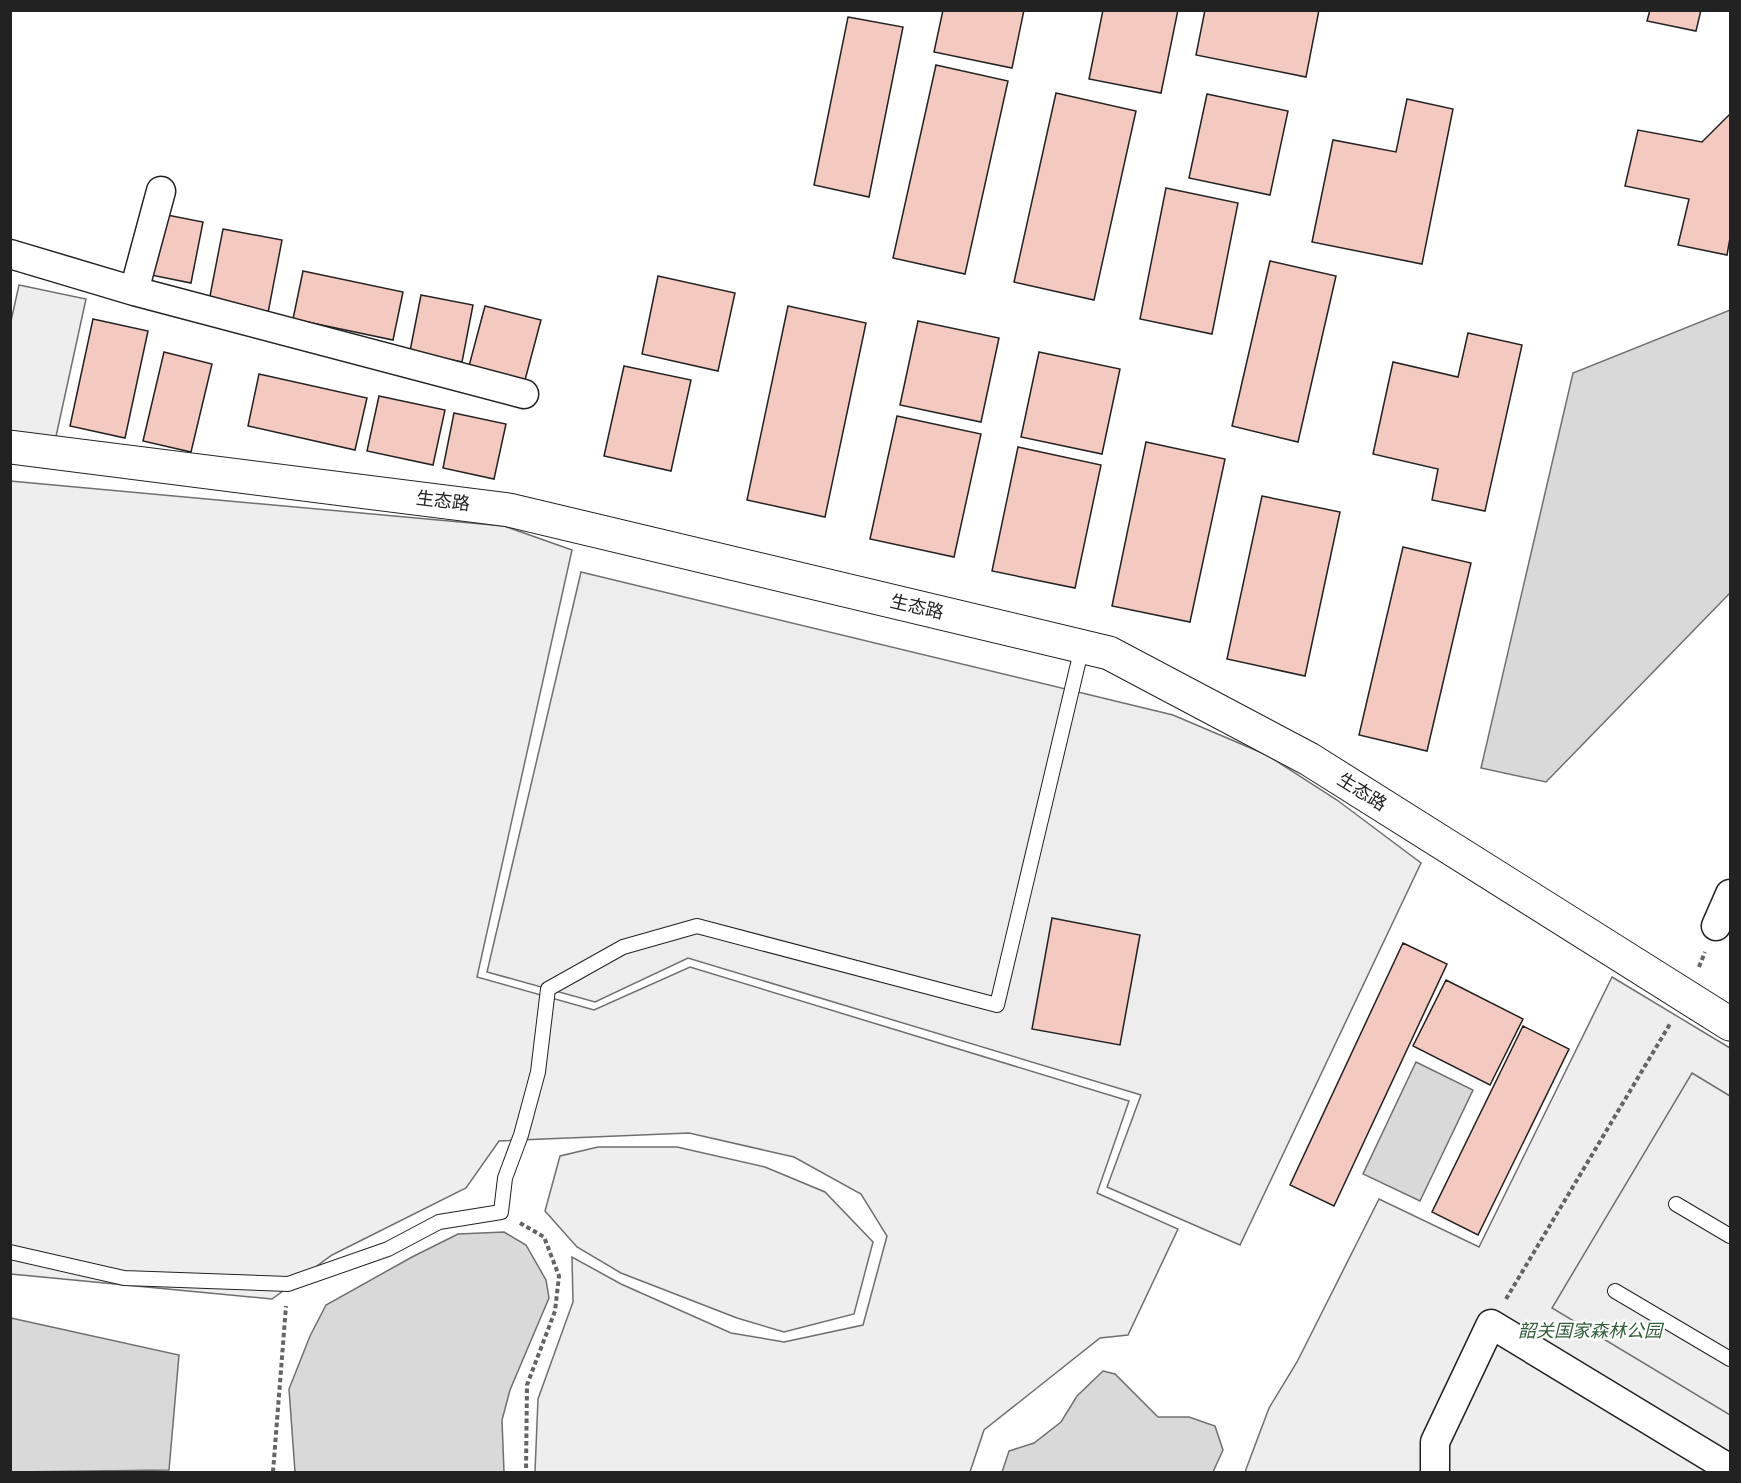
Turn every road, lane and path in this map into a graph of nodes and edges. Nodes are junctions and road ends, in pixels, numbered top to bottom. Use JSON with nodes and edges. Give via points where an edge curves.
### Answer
{"nodes":[{"id":1,"x":161,"y":191,"type":"dead end"},
{"id":2,"x":10,"y":254,"type":"edge"},
{"id":3,"x":134,"y":291,"type":"junction"},
{"id":4,"x":524,"y":394,"type":"dead end"},
{"id":5,"x":10,"y":447,"type":"edge"},
{"id":6,"x":1082,"y":647,"type":"junction"},
{"id":7,"x":1731,"y":894,"type":"edge"},
{"id":8,"x":1716,"y":926,"type":"joint"},
{"id":9,"x":1687,"y":996,"type":"junction"},
{"id":10,"x":1731,"y":1024,"type":"edge"},
{"id":11,"x":1676,"y":1204,"type":"dead end"},
{"id":12,"x":501,"y":1212,"type":"junction"},
{"id":13,"x":1731,"y":1236,"type":"edge"},
{"id":14,"x":10,"y":1252,"type":"edge"},
{"id":15,"x":288,"y":1284,"type":"junction"},
{"id":16,"x":1615,"y":1292,"type":"dead end"},
{"id":17,"x":1491,"y":1325,"type":"junction"},
{"id":18,"x":1731,"y":1359,"type":"edge"},
{"id":19,"x":1731,"y":1469,"type":"edge"},
{"id":20,"x":273,"y":1473,"type":"edge"},
{"id":21,"x":526,"y":1473,"type":"edge"},
{"id":22,"x":1435,"y":1473,"type":"edge"}],
"edges":[{"from":1,"to":3,"type":"street"},
{"from":2,"to":3,"type":"street"},
{"from":3,"to":4,"type":"street"},
{"from":5,"to":6,"type":"street","name":"生态路","via":[[509,510]]},
{"from":6,"to":9,"type":"street","name":"生态路","via":[[1109,653],[1310,759]]},
{"from":6,"to":12,"type":"lane","via":[[997,1005],[697,926],[623,947],[549,989],[538,1072],[505,1178]]},
{"from":7,"to":8,"type":"street"},
{"from":8,"to":9,"type":"path"},
{"from":9,"to":10,"type":"street","name":"生态路"},
{"from":9,"to":17,"type":"path"},
{"from":11,"to":13,"type":"lane"},
{"from":12,"to":15,"type":"lane","via":[[439,1222],[388,1249]]},
{"from":12,"to":21,"type":"path","via":[[544,1237],[559,1276],[555,1311],[527,1385]]},
{"from":14,"to":15,"type":"lane","via":[[124,1278]]},
{"from":15,"to":20,"type":"path"},
{"from":16,"to":18,"type":"lane"},
{"from":17,"to":19,"type":"street"},
{"from":17,"to":22,"type":"street","via":[[1435,1442]]}]}
